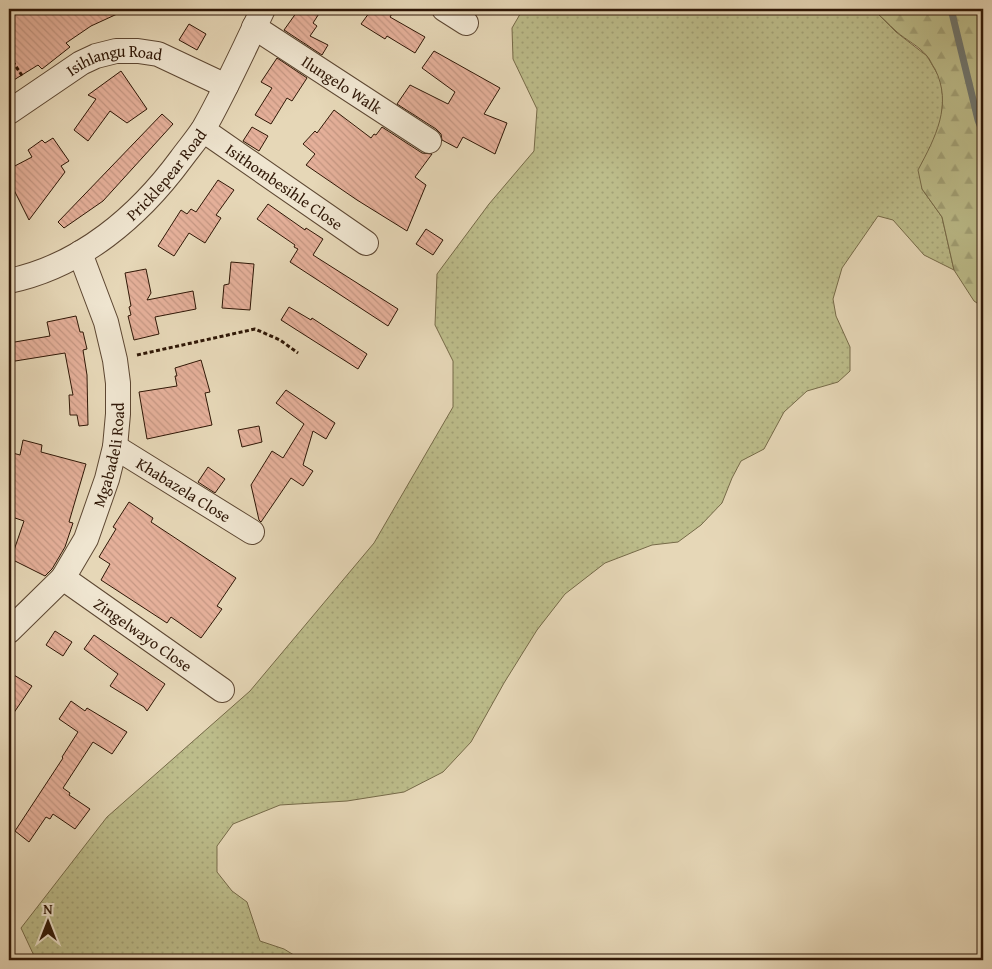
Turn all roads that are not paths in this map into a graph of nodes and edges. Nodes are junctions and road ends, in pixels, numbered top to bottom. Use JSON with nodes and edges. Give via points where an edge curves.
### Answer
{"nodes":[{"id":1,"x":444,"y":9,"type":"edge"},
{"id":2,"x":259,"y":18,"type":"edge"},
{"id":3,"x":466,"y":23,"type":"dead end"},
{"id":4,"x":226,"y":86,"type":"junction"},
{"id":5,"x":9,"y":112,"type":"edge"},
{"id":6,"x":203,"y":130,"type":"junction"},
{"id":7,"x":429,"y":141,"type":"dead end"},
{"id":8,"x":366,"y":243,"type":"dead end"},
{"id":9,"x":80,"y":253,"type":"junction"},
{"id":10,"x":9,"y":281,"type":"edge"},
{"id":11,"x":116,"y":447,"type":"junction"},
{"id":12,"x":252,"y":532,"type":"dead end"},
{"id":13,"x":63,"y":578,"type":"junction"},
{"id":14,"x":9,"y":632,"type":"edge"},
{"id":15,"x":222,"y":690,"type":"dead end"}],
"edges":[{"from":1,"to":3,"type":"street"},
{"from":2,"to":4,"type":"street","name":"Pricklepear Road"},
{"from":2,"to":7,"type":"street","name":"Ilungelo Walk"},
{"from":4,"to":5,"type":"street","name":"Isihlangu Road","via":[[158,54],[138,50],[116,51],[81,63]]},
{"from":4,"to":6,"type":"street","name":"Pricklepear Road"},
{"from":6,"to":8,"type":"street","name":"Isithombesihle Close"},
{"from":6,"to":9,"type":"street","name":"Pricklepear Road","via":[[147,201],[114,231]]},
{"from":9,"to":10,"type":"street","name":"Pricklepear Road"},
{"from":9,"to":11,"type":"street","name":"Mgabadeli Road","via":[[106,322],[115,360],[118,383]]},
{"from":11,"to":12,"type":"street","name":"Khabazela Close"},
{"from":11,"to":13,"type":"street","name":"Mgabadeli Road","via":[[86,539]]},
{"from":13,"to":14,"type":"street","name":"Mgabadeli Road"},
{"from":13,"to":15,"type":"street","name":"Zingelwayo Close"}]}
